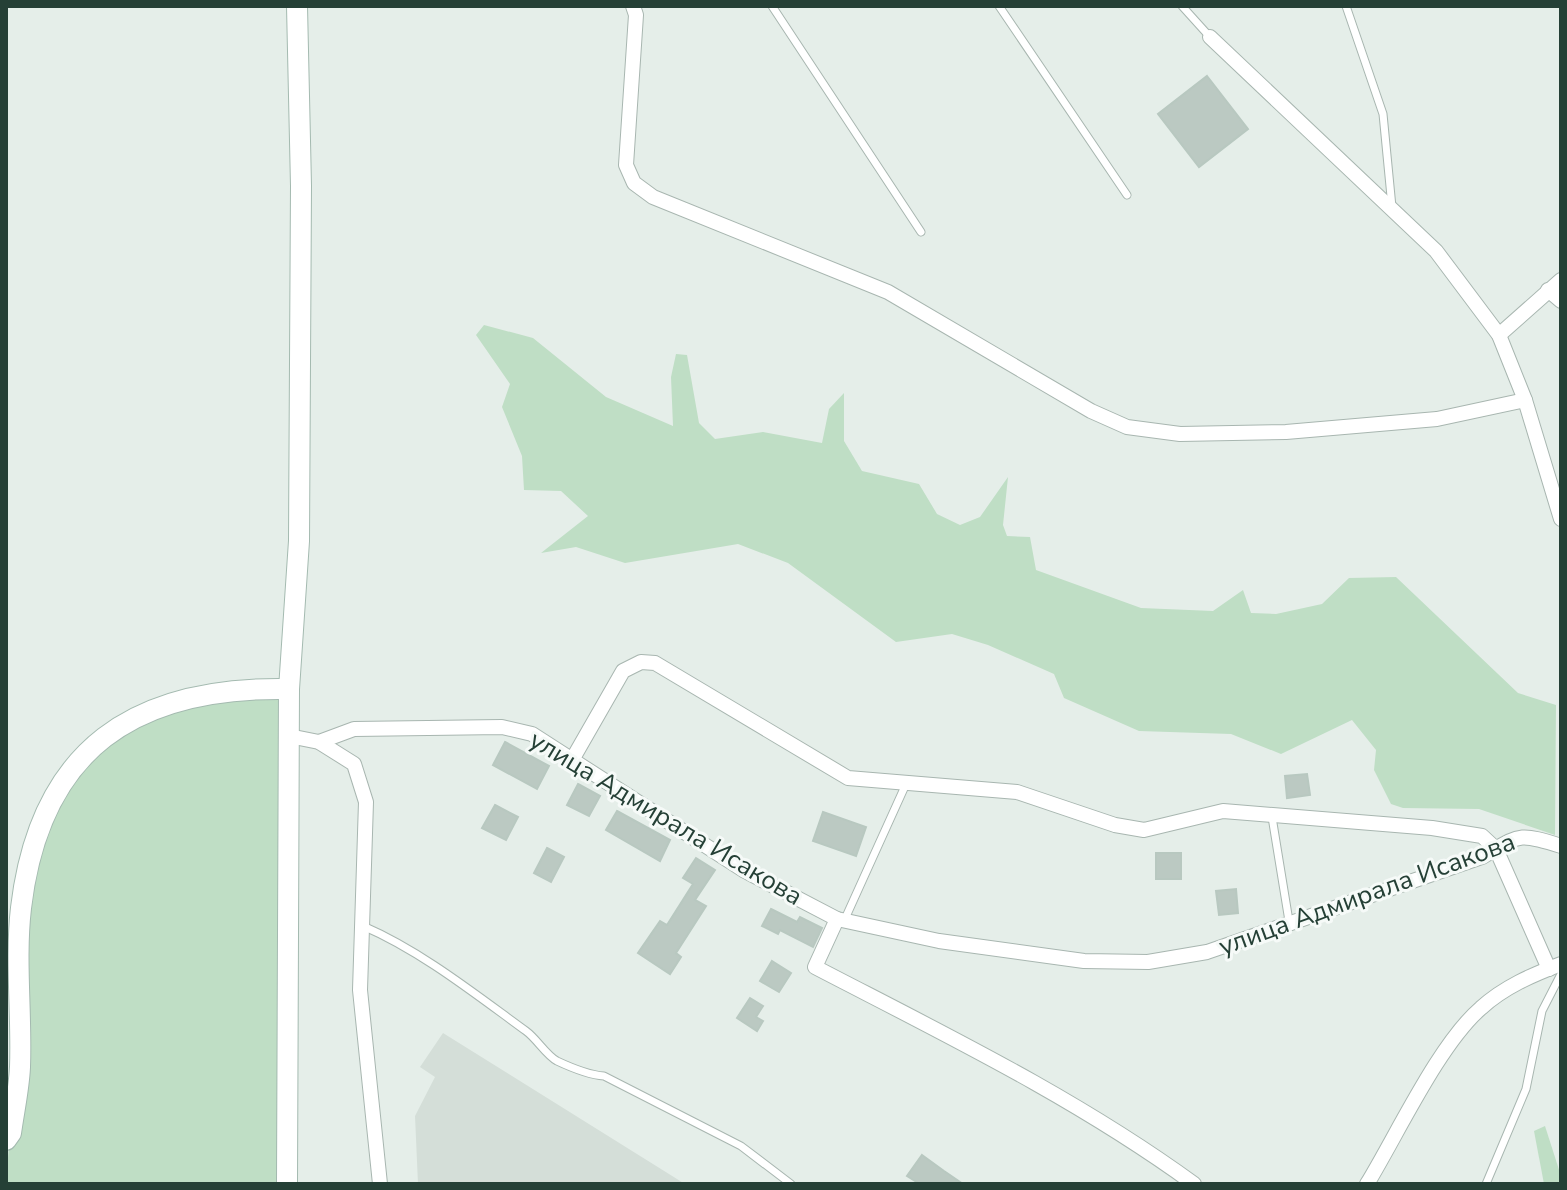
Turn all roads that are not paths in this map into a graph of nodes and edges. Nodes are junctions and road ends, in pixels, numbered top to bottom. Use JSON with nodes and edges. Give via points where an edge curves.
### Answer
{"nodes":[{"id":1,"x":297,"y":6,"type":"edge"},
{"id":2,"x":633,"y":6,"type":"edge"},
{"id":3,"x":772,"y":6,"type":"edge"},
{"id":4,"x":999,"y":6,"type":"edge"},
{"id":5,"x":1182,"y":6,"type":"edge"},
{"id":6,"x":1346,"y":6,"type":"edge"},
{"id":7,"x":1210,"y":37,"type":"joint"},
{"id":8,"x":1127,"y":195,"type":"dead end"},
{"id":9,"x":1392,"y":209,"type":"junction"},
{"id":10,"x":921,"y":232,"type":"dead end"},
{"id":11,"x":1561,"y":280,"type":"edge"},
{"id":12,"x":1548,"y":290,"type":"junction"},
{"id":13,"x":1561,"y":301,"type":"edge"},
{"id":14,"x":1499,"y":335,"type":"junction"},
{"id":15,"x":1525,"y":400,"type":"junction"},
{"id":16,"x":1561,"y":519,"type":"edge"},
{"id":17,"x":289,"y":689,"type":"junction"},
{"id":18,"x":289,"y":736,"type":"junction"},
{"id":19,"x":319,"y":742,"type":"junction"},
{"id":20,"x":572,"y":760,"type":"junction"},
{"id":21,"x":907,"y":782,"type":"junction"},
{"id":22,"x":1272,"y":817,"type":"junction"},
{"id":23,"x":1561,"y":846,"type":"edge"},
{"id":24,"x":1496,"y":849,"type":"junction"},
{"id":25,"x":841,"y":920,"type":"junction"},
{"id":26,"x":1289,"y":921,"type":"junction"},
{"id":27,"x":361,"y":925,"type":"junction"},
{"id":28,"x":1557,"y":969,"type":"edge"},
{"id":29,"x":6,"y":1140,"type":"edge"},
{"id":30,"x":287,"y":1184,"type":"edge"},
{"id":31,"x":380,"y":1184,"type":"edge"},
{"id":32,"x":791,"y":1184,"type":"edge"},
{"id":33,"x":1194,"y":1184,"type":"edge"},
{"id":34,"x":1367,"y":1184,"type":"edge"},
{"id":35,"x":1486,"y":1184,"type":"edge"}],
"edges":[{"from":1,"to":17,"type":"main road","via":[[299,541]]},
{"from":2,"to":15,"type":"street","via":[[626,165],[634,183],[653,197],[888,292],[1127,427],[1180,434],[1286,432],[1437,419]]},
{"from":3,"to":10,"type":"lane"},
{"from":4,"to":8,"type":"lane"},
{"from":5,"to":7,"type":"lane"},
{"from":6,"to":9,"type":"lane","via":[[1383,114]]},
{"from":7,"to":9,"type":"street"},
{"from":9,"to":14,"type":"street","via":[[1436,251]]},
{"from":11,"to":12,"type":"street"},
{"from":12,"to":13,"type":"street"},
{"from":12,"to":14,"type":"street"},
{"from":14,"to":15,"type":"street"},
{"from":15,"to":16,"type":"street"},
{"from":17,"to":18,"type":"main road"},
{"from":17,"to":29,"type":"main road","via":[[205,692],[119,724],[80,762],[47,807],[29,856],[21,912],[20,1070]]},
{"from":18,"to":19,"type":"street"},
{"from":18,"to":30,"type":"main road"},
{"from":19,"to":20,"type":"street","name":"улица Адмирала Исакова","via":[[354,729],[502,727],[532,734]]},
{"from":19,"to":27,"type":"street","via":[[354,764],[366,802]]},
{"from":20,"to":21,"type":"street","via":[[623,671],[641,662],[655,663],[848,778]]},
{"from":20,"to":25,"type":"street","name":"улица Адмирала Исакова","via":[[745,871]]},
{"from":21,"to":22,"type":"street","via":[[1017,792],[1144,830],[1223,811]]},
{"from":21,"to":25,"type":"lane"},
{"from":22,"to":24,"type":"street","via":[[1432,828],[1482,836]]},
{"from":22,"to":26,"type":"lane"},
{"from":23,"to":24,"type":"street","name":"улица Адмирала Исакова","via":[[1514,836]]},
{"from":24,"to":26,"type":"street","name":"улица Адмирала Исакова"},
{"from":24,"to":28,"type":"street"},
{"from":25,"to":26,"type":"street","name":"улица Адмирала Исакова","via":[[939,941],[1069,959],[1148,962],[1207,952]]},
{"from":25,"to":33,"type":"street","via":[[815,967],[1065,1099]]},
{"from":27,"to":31,"type":"street","via":[[360,990]]},
{"from":27,"to":32,"type":"lane","via":[[505,1015],[543,1044],[553,1059],[604,1076],[741,1146]]},
{"from":28,"to":34,"type":"street","via":[[1519,981],[1480,1009],[1450,1044]]},
{"from":28,"to":35,"type":"lane","via":[[1542,1011],[1526,1089]]}]}
